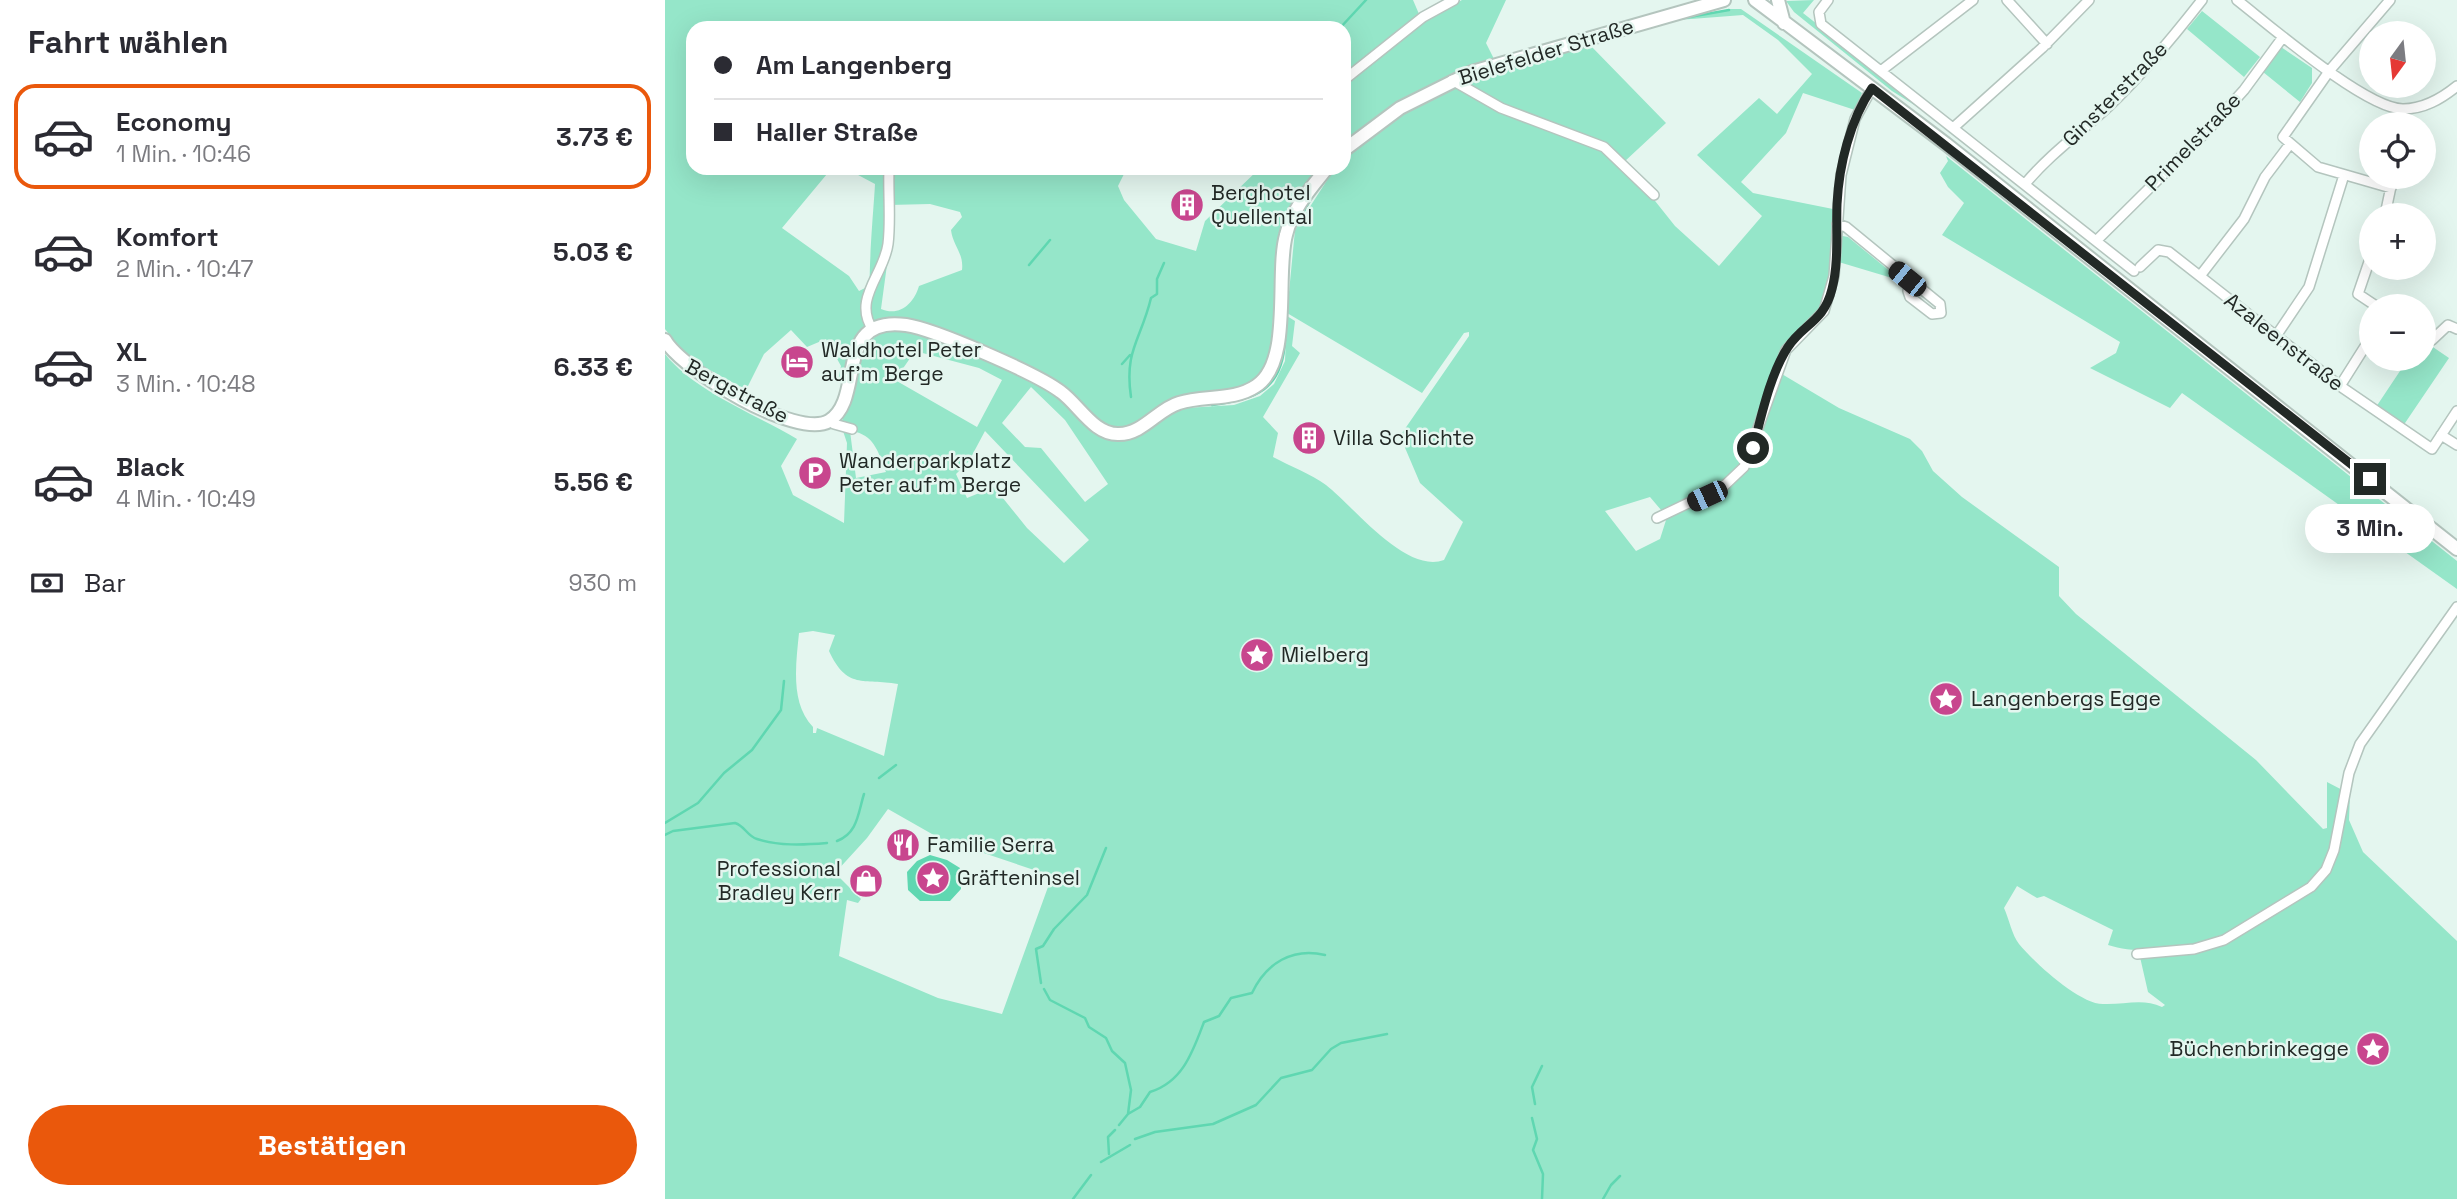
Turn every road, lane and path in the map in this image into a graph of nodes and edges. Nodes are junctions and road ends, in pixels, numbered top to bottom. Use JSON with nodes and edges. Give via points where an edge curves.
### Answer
{"nodes":[{"id":1,"x":1454,"y":0,"type":"edge"},
{"id":2,"x":1724,"y":0,"type":"edge"},
{"id":3,"x":1755,"y":0,"type":"edge"},
{"id":4,"x":1778,"y":0,"type":"edge"},
{"id":5,"x":1828,"y":0,"type":"edge"},
{"id":6,"x":1973,"y":0,"type":"edge"},
{"id":7,"x":2007,"y":0,"type":"edge"},
{"id":8,"x":2089,"y":0,"type":"edge"},
{"id":9,"x":2202,"y":0,"type":"edge"},
{"id":10,"x":2237,"y":0,"type":"edge"},
{"id":11,"x":2391,"y":0,"type":"edge"},
{"id":12,"x":1702,"y":3,"type":"edge"},
{"id":13,"x":1785,"y":25,"type":"junction"},
{"id":14,"x":2283,"y":37,"type":"junction"},
{"id":15,"x":2047,"y":44,"type":"junction"},
{"id":16,"x":1882,"y":70,"type":"junction"},
{"id":17,"x":2330,"y":70,"type":"junction"},
{"id":18,"x":1351,"y":75,"type":"edge"},
{"id":19,"x":1452,"y":80,"type":"junction"},
{"id":20,"x":2457,"y":86,"type":"edge"},
{"id":21,"x":1872,"y":88,"type":"junction"},
{"id":22,"x":2401,"y":109,"type":"junction"},
{"id":23,"x":2401,"y":112,"type":"edge"},
{"id":24,"x":1953,"y":128,"type":"junction"},
{"id":25,"x":2290,"y":144,"type":"junction"},
{"id":26,"x":1351,"y":145,"type":"edge"},
{"id":27,"x":889,"y":175,"type":"edge"},
{"id":28,"x":1321,"y":175,"type":"edge"},
{"id":29,"x":2344,"y":176,"type":"junction"},
{"id":30,"x":2359,"y":180,"type":"edge"},
{"id":31,"x":2025,"y":184,"type":"junction"},
{"id":32,"x":1654,"y":195,"type":"dead end"},
{"id":33,"x":1837,"y":224,"type":"junction"},
{"id":34,"x":2096,"y":242,"type":"junction"},
{"id":35,"x":2200,"y":276,"type":"junction"},
{"id":36,"x":1913,"y":283,"type":"dead end"},
{"id":37,"x":2453,"y":327,"type":"edge"},
{"id":38,"x":873,"y":330,"type":"junction"},
{"id":39,"x":2276,"y":336,"type":"junction"},
{"id":40,"x":2436,"y":338,"type":"edge"},
{"id":41,"x":665,"y":341,"type":"edge"},
{"id":42,"x":2359,"y":356,"type":"edge"},
{"id":43,"x":2340,"y":386,"type":"junction"},
{"id":44,"x":2457,"y":411,"type":"edge"},
{"id":45,"x":832,"y":419,"type":"junction"},
{"id":46,"x":852,"y":429,"type":"dead end"},
{"id":47,"x":2441,"y":435,"type":"junction"},
{"id":48,"x":2457,"y":445,"type":"edge"},
{"id":49,"x":1657,"y":518,"type":"dead end"},
{"id":50,"x":2457,"y":548,"type":"edge"},
{"id":51,"x":2457,"y":607,"type":"edge"},
{"id":52,"x":2137,"y":954,"type":"dead end"}],
"edges":[{"from":1,"to":18,"type":"street","via":[[1423,18]]},
{"from":2,"to":12,"type":"main road","name":"Bielefelder Straße"},
{"from":3,"to":13,"type":"main road"},
{"from":4,"to":13,"type":"main road"},
{"from":5,"to":16,"type":"street","via":[[1819,12],[1821,24]]},
{"from":6,"to":16,"type":"street"},
{"from":7,"to":15,"type":"street"},
{"from":8,"to":15,"type":"street"},
{"from":9,"to":31,"type":"street","name":"Ginsterstraße","via":[[2154,59]]},
{"from":10,"to":14,"type":"street"},
{"from":11,"to":17,"type":"street"},
{"from":12,"to":19,"type":"main road","name":"Bielefelder Straße"},
{"from":13,"to":21,"type":"main road"},
{"from":14,"to":17,"type":"street"},
{"from":14,"to":34,"type":"street","name":"Primelstraße","via":[[2207,131]]},
{"from":15,"to":24,"type":"street"},
{"from":16,"to":24,"type":"street"},
{"from":17,"to":22,"type":"street","via":[[2380,104]]},
{"from":17,"to":25,"type":"street","via":[[2283,137]]},
{"from":19,"to":26,"type":"main road","name":"Bielefelder Straße","via":[[1399,108]]},
{"from":19,"to":32,"type":"street","via":[[1501,108],[1604,147]]},
{"from":20,"to":22,"type":"street","via":[[2421,107]]},
{"from":21,"to":33,"type":"street","via":[[1849,138]]},
{"from":21,"to":50,"type":"main road"},
{"from":22,"to":23,"type":"street"},
{"from":24,"to":31,"type":"street"},
{"from":25,"to":29,"type":"street","via":[[2318,167]]},
{"from":25,"to":35,"type":"street","via":[[2265,177],[2244,219]]},
{"from":27,"to":38,"type":"street","via":[[888,247],[866,300]]},
{"from":28,"to":38,"type":"main road","via":[[1303,198],[1286,234],[1276,359],[1264,380],[1242,393],[1177,403],[1139,428],[1118,435],[1100,429],[1059,391],[963,346],[905,325]]},
{"from":29,"to":30,"type":"street"},
{"from":29,"to":39,"type":"street","via":[[2309,287]]},
{"from":31,"to":34,"type":"street"},
{"from":33,"to":36,"type":"street"},
{"from":33,"to":49,"type":"street","via":[[1829,301],[1820,317],[1786,350],[1744,467],[1707,496]]},
{"from":34,"to":35,"type":"street","name":"Azaleenstraße","via":[[2137,269],[2163,250]]},
{"from":35,"to":39,"type":"street","name":"Azaleenstraße"},
{"from":37,"to":40,"type":"street"},
{"from":38,"to":45,"type":"main road","via":[[857,347],[845,395]]},
{"from":39,"to":43,"type":"street","name":"Azaleenstraße"},
{"from":41,"to":45,"type":"main road","name":"Bergstraße","via":[[697,373],[784,418],[810,425]]},
{"from":42,"to":43,"type":"street"},
{"from":43,"to":47,"type":"street","name":"Azaleenstraße","via":[[2432,449]]},
{"from":44,"to":47,"type":"street"},
{"from":45,"to":46,"type":"street","via":[[834,424]]},
{"from":47,"to":48,"type":"street"},
{"from":51,"to":52,"type":"street","via":[[2360,744],[2349,773],[2334,850],[2326,870],[2311,887],[2224,940]]}]}
